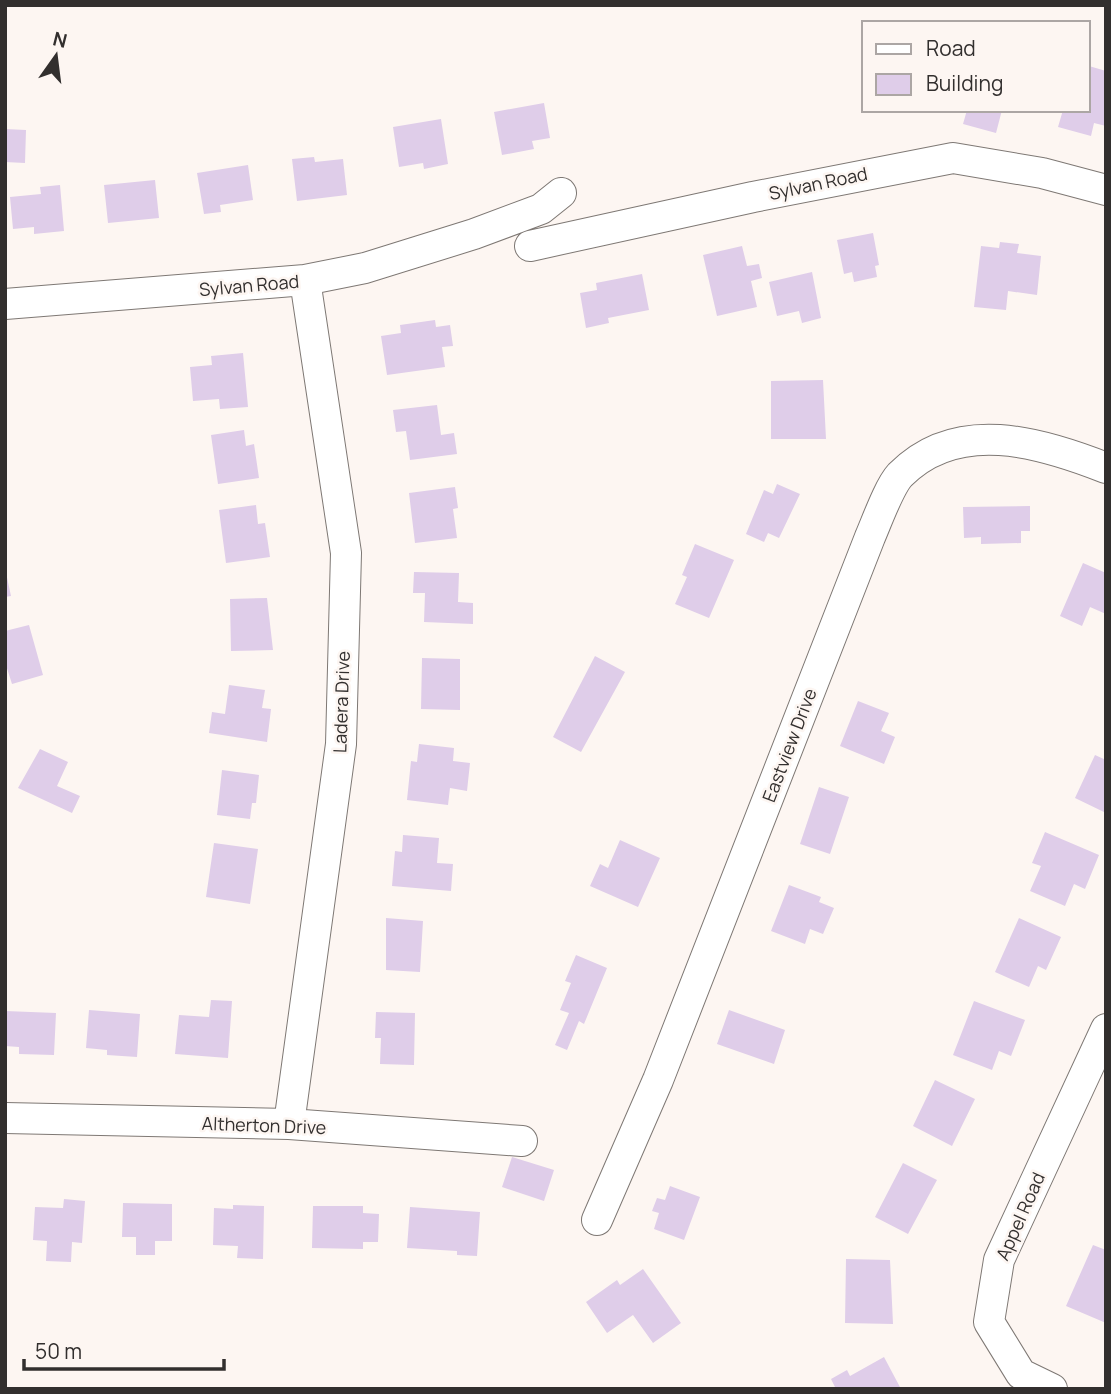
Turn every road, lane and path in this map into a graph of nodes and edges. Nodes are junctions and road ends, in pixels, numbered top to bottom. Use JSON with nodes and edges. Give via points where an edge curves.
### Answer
{"nodes":[{"id":1,"x":1106,"y":190,"type":"edge"},
{"id":2,"x":561,"y":193,"type":"dead end"},
{"id":3,"x":530,"y":246,"type":"dead end"},
{"id":4,"x":304,"y":280,"type":"junction"},
{"id":5,"x":5,"y":304,"type":"edge"},
{"id":6,"x":1106,"y":468,"type":"edge"},
{"id":7,"x":1106,"y":1028,"type":"edge"},
{"id":8,"x":5,"y":1118,"type":"edge"},
{"id":9,"x":289,"y":1124,"type":"junction"},
{"id":10,"x":522,"y":1141,"type":"dead end"},
{"id":11,"x":597,"y":1220,"type":"dead end"},
{"id":12,"x":1052,"y":1389,"type":"edge"}],
"edges":[{"from":1,"to":3,"type":"street","name":"Sylvan Road","via":[[1042,173],[953,158]]},
{"from":2,"to":4,"type":"street","name":"Sylvan Road","via":[[541,209],[474,234],[365,268]]},
{"from":4,"to":5,"type":"street","name":"Sylvan Road"},
{"from":4,"to":9,"type":"street","name":"Ladera Drive","via":[[346,553],[341,744]]},
{"from":6,"to":11,"type":"street","name":"Eastview Drive","via":[[1061,450],[967,439],[938,448],[899,476],[870,537],[658,1080]]},
{"from":7,"to":12,"type":"street","name":"Appel Road","via":[[999,1260],[989,1322],[1021,1374]]},
{"from":8,"to":9,"type":"street","name":"Altherton Drive"},
{"from":9,"to":10,"type":"street","name":"Altherton Drive"}]}
